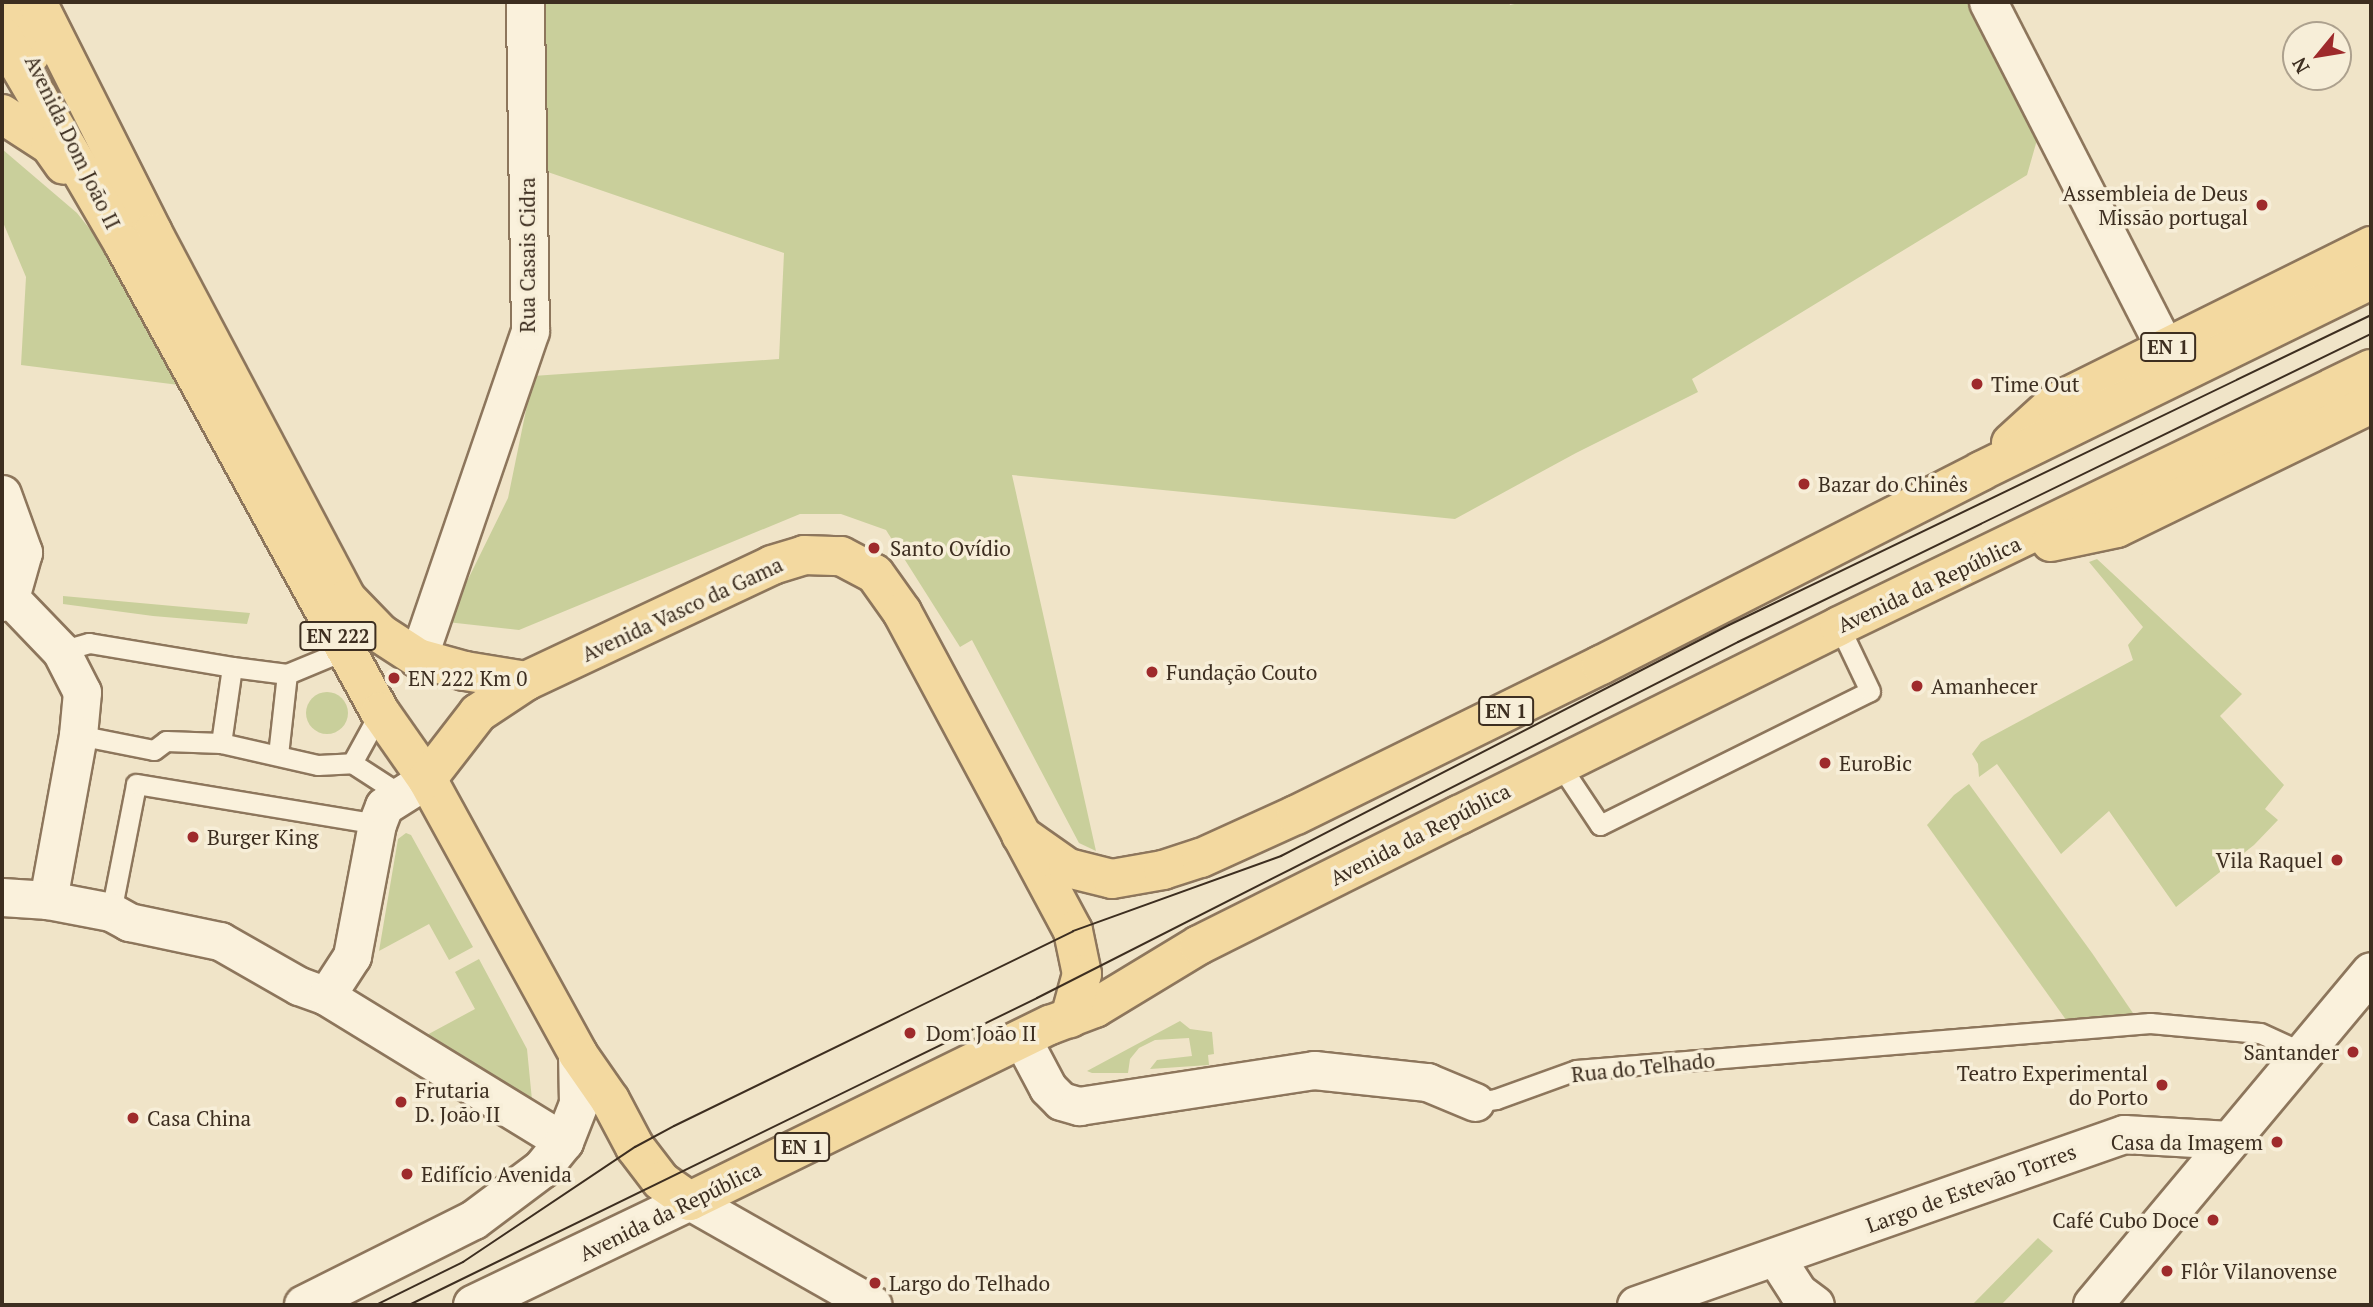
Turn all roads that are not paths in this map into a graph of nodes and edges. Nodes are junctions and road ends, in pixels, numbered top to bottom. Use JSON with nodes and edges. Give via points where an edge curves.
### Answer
{"nodes":[{"id":1,"x":4,"y":2,"type":"edge"},
{"id":2,"x":37,"y":2,"type":"edge"},
{"id":3,"x":64,"y":2,"type":"edge"},
{"id":4,"x":525,"y":2,"type":"edge"},
{"id":5,"x":1988,"y":2,"type":"edge"},
{"id":6,"x":2,"y":36,"type":"edge"},
{"id":7,"x":2,"y":114,"type":"edge"},
{"id":8,"x":139,"y":239,"type":"junction"},
{"id":9,"x":2371,"y":246,"type":"edge"},
{"id":10,"x":2371,"y":280,"type":"edge"},
{"id":11,"x":2165,"y":348,"type":"junction"},
{"id":12,"x":2371,"y":369,"type":"edge"},
{"id":13,"x":2371,"y":404,"type":"edge"},
{"id":14,"x":1981,"y":471,"type":"junction"},
{"id":15,"x":2,"y":494,"type":"edge"},
{"id":16,"x":1990,"y":555,"type":"junction"},
{"id":17,"x":6,"y":600,"type":"edge"},
{"id":18,"x":1839,"y":626,"type":"junction"},
{"id":19,"x":345,"y":650,"type":"junction"},
{"id":20,"x":61,"y":651,"type":"junction"},
{"id":21,"x":418,"y":658,"type":"junction"},
{"id":22,"x":232,"y":667,"type":"junction"},
{"id":23,"x":287,"y":674,"type":"junction"},
{"id":24,"x":526,"y":681,"type":"junction"},
{"id":25,"x":380,"y":712,"type":"junction"},
{"id":26,"x":78,"y":735,"type":"junction"},
{"id":27,"x":221,"y":743,"type":"junction"},
{"id":28,"x":278,"y":755,"type":"junction"},
{"id":29,"x":352,"y":763,"type":"junction"},
{"id":30,"x":1560,"y":765,"type":"junction"},
{"id":31,"x":413,"y":787,"type":"junction"},
{"id":32,"x":377,"y":824,"type":"junction"},
{"id":33,"x":1021,"y":835,"type":"junction"},
{"id":34,"x":2,"y":897,"type":"edge"},
{"id":35,"x":48,"y":900,"type":"junction"},
{"id":36,"x":111,"y":912,"type":"junction"},
{"id":37,"x":2369,"y":978,"type":"edge"},
{"id":38,"x":326,"y":996,"type":"junction"},
{"id":39,"x":1070,"y":1018,"type":"junction"},
{"id":40,"x":1022,"y":1039,"type":"junction"},
{"id":41,"x":2304,"y":1053,"type":"junction"},
{"id":42,"x":578,"y":1054,"type":"junction"},
{"id":43,"x":1475,"y":1102,"type":"joint"},
{"id":44,"x":2230,"y":1140,"type":"junction"},
{"id":45,"x":564,"y":1142,"type":"junction"},
{"id":46,"x":690,"y":1201,"type":"junction"},
{"id":47,"x":1776,"y":1258,"type":"junction"},
{"id":48,"x":863,"y":1302,"type":"edge"},
{"id":49,"x":304,"y":1305,"type":"edge"},
{"id":50,"x":473,"y":1305,"type":"edge"},
{"id":51,"x":1636,"y":1305,"type":"edge"},
{"id":52,"x":1815,"y":1305,"type":"edge"},
{"id":53,"x":2093,"y":1305,"type":"edge"}],
"edges":[{"from":1,"to":8,"type":"main road","name":"Avenida Dom João II"},
{"from":2,"to":8,"type":"main road","name":"Avenida Dom João II"},
{"from":3,"to":8,"type":"main road"},
{"from":4,"to":21,"type":"street","name":"Rua Casais Cidra","via":[[530,331]]},
{"from":5,"to":11,"type":"street"},
{"from":6,"to":8,"type":"main road"},
{"from":7,"to":8,"type":"main road","via":[[50,145]]},
{"from":8,"to":19,"type":"main road","number":"EN 222"},
{"from":8,"to":21,"type":"main road","via":[[347,599],[382,634]]},
{"from":9,"to":11,"type":"main road","number":"EN 1"},
{"from":10,"to":14,"type":"main road","number":"EN 1"},
{"from":11,"to":14,"type":"main road","number":"EN 1","via":[[2055,402]]},
{"from":12,"to":16,"type":"main road","name":"Avenida da República","number":"EN 1"},
{"from":13,"to":16,"type":"main road","number":"EN 1","via":[[2117,528]]},
{"from":14,"to":33,"type":"main road","number":"EN 1","via":[[1636,648],[1200,858],[1112,879],[1068,868]]},
{"from":15,"to":17,"type":"street","via":[[23,552]]},
{"from":16,"to":18,"type":"main road","name":"Avenida da República","number":"EN 1"},
{"from":17,"to":20,"type":"street"},
{"from":18,"to":30,"type":"main road","name":"Avenida da República","number":"EN 1"},
{"from":18,"to":30,"type":"lane","via":[[1870,691],[1600,825]]},
{"from":19,"to":23,"type":"lane"},
{"from":19,"to":25,"type":"main road","number":"EN 222"},
{"from":20,"to":22,"type":"lane","via":[[89,643]]},
{"from":20,"to":26,"type":"street","via":[[82,692]]},
{"from":21,"to":24,"type":"main road"},
{"from":22,"to":23,"type":"lane"},
{"from":22,"to":27,"type":"lane"},
{"from":23,"to":28,"type":"lane"},
{"from":24,"to":31,"type":"main road","name":"Avenida Vasco da Gama","via":[[478,713]]},
{"from":24,"to":33,"type":"main road","name":"Avenida Vasco da Gama","via":[[772,565],[804,555],[841,556],[875,574],[902,612]]},
{"from":25,"to":29,"type":"lane"},
{"from":25,"to":31,"type":"main road","number":"EN 222"},
{"from":26,"to":27,"type":"lane","via":[[154,750],[166,741]]},
{"from":26,"to":35,"type":"street"},
{"from":27,"to":28,"type":"lane"},
{"from":28,"to":29,"type":"lane","via":[[318,765]]},
{"from":29,"to":31,"type":"lane"},
{"from":30,"to":39,"type":"main road","name":"Avenida da República","number":"EN 1","via":[[1199,946]]},
{"from":31,"to":32,"type":"street","via":[[384,806]]},
{"from":31,"to":42,"type":"main road","number":"EN 222"},
{"from":32,"to":36,"type":"lane","via":[[136,784]]},
{"from":32,"to":38,"type":"street","via":[[352,956]]},
{"from":33,"to":39,"type":"main road","name":"Avenida Vasco da Gama","via":[[1073,931],[1082,974]]},
{"from":34,"to":35,"type":"street"},
{"from":35,"to":36,"type":"street"},
{"from":36,"to":38,"type":"street","via":[[129,922],[220,941],[299,986]]},
{"from":37,"to":41,"type":"main road"},
{"from":38,"to":45,"type":"street"},
{"from":39,"to":40,"type":"main road","name":"Avenida da República","number":"EN 1"},
{"from":40,"to":43,"type":"street","name":"Rua do Telhado","via":[[1048,1088],[1061,1101],[1079,1106],[1314,1070],[1427,1082]]},
{"from":40,"to":46,"type":"main road","name":"Avenida da República","number":"EN 1"},
{"from":41,"to":43,"type":"lane","name":"Rua do Telhado","via":[[2260,1033],[2150,1023],[1576,1070]]},
{"from":41,"to":44,"type":"main road"},
{"from":42,"to":45,"type":"main road","via":[[579,1104]]},
{"from":42,"to":46,"type":"main road","via":[[635,1147],[661,1181]]},
{"from":44,"to":47,"type":"street","name":"Largo de Estevão Torres","via":[[2124,1134]]},
{"from":44,"to":53,"type":"main road"},
{"from":45,"to":49,"type":"main road","via":[[542,1169],[474,1220]]},
{"from":46,"to":48,"type":"street"},
{"from":46,"to":50,"type":"main road","name":"Avenida da República","number":"EN 1"},
{"from":47,"to":51,"type":"street","name":"Largo de Estevão Torres"},
{"from":47,"to":52,"type":"street","via":[[1798,1292]]}]}
